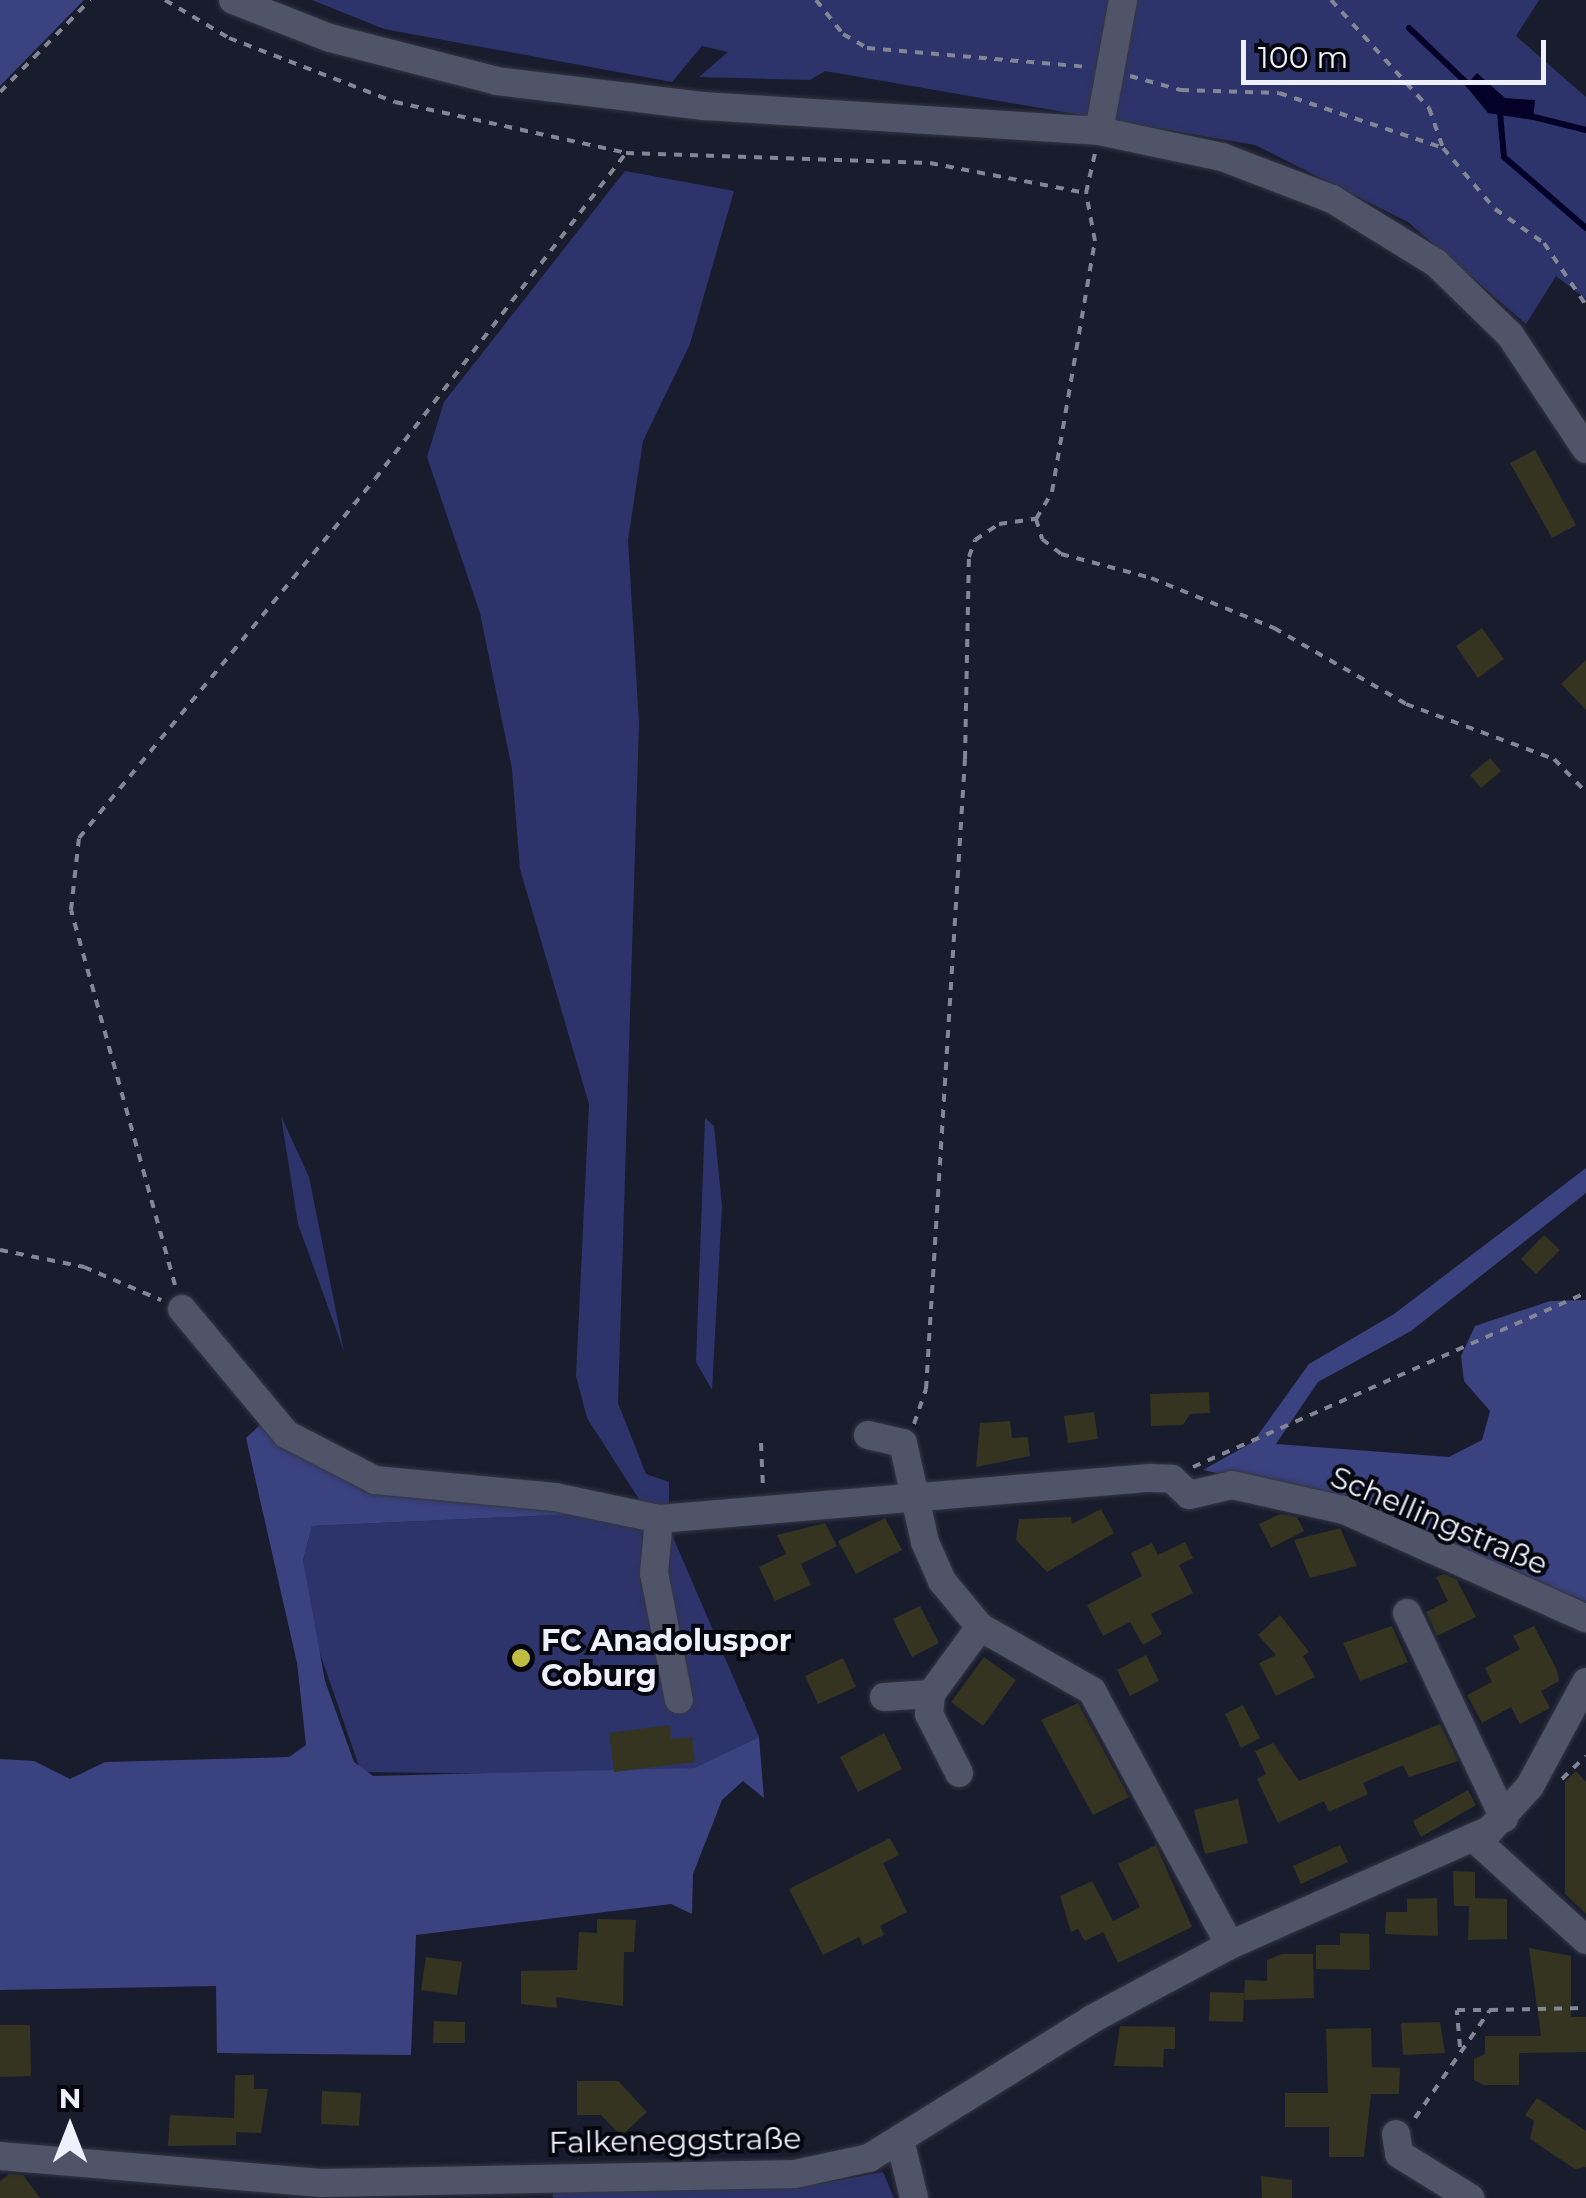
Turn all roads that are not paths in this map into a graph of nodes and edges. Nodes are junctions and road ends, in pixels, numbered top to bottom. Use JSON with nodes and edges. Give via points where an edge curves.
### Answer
{"nodes":[{"id":1,"x":234,"y":0,"type":"edge"},
{"id":2,"x":1123,"y":0,"type":"edge"},
{"id":3,"x":1099,"y":131,"type":"junction"},
{"id":4,"x":1586,"y":449,"type":"edge"},
{"id":5,"x":182,"y":1309,"type":"road end"},
{"id":6,"x":868,"y":1435,"type":"dead end"},
{"id":7,"x":914,"y":1498,"type":"junction"},
{"id":8,"x":659,"y":1520,"type":"junction"},
{"id":9,"x":1407,"y":1614,"type":"dead end"},
{"id":10,"x":1586,"y":1618,"type":"edge"},
{"id":11,"x":980,"y":1627,"type":"junction"},
{"id":12,"x":1586,"y":1682,"type":"edge"},
{"id":13,"x":931,"y":1694,"type":"junction"},
{"id":14,"x":884,"y":1696,"type":"dead end"},
{"id":15,"x":680,"y":1700,"type":"dead end"},
{"id":16,"x":960,"y":1773,"type":"dead end"},
{"id":17,"x":1504,"y":1818,"type":"junction"},
{"id":18,"x":1475,"y":1839,"type":"junction"},
{"id":19,"x":1586,"y":1940,"type":"edge"},
{"id":20,"x":1230,"y":1945,"type":"junction"},
{"id":21,"x":1396,"y":2134,"type":"road end"},
{"id":22,"x":901,"y":2144,"type":"junction"},
{"id":23,"x":0,"y":2156,"type":"edge"},
{"id":24,"x":436,"y":2190,"type":"edge"},
{"id":25,"x":914,"y":2198,"type":"edge"},
{"id":26,"x":1470,"y":2198,"type":"edge"}],
"edges":[{"from":1,"to":3,"type":"street","via":[[330,38],[498,81],[631,100]]},
{"from":2,"to":3,"type":"street"},
{"from":3,"to":4,"type":"street","via":[[1222,157],[1332,198],[1436,263],[1510,335]]},
{"from":5,"to":8,"type":"street","name":"Schellingstraße","via":[[256,1406],[326,1460],[374,1480],[556,1497]]},
{"from":6,"to":7,"type":"street","via":[[903,1444]]},
{"from":7,"to":8,"type":"street","name":"Schellingstraße"},
{"from":7,"to":10,"type":"street","name":"Schellingstraße","via":[[1172,1479],[1189,1495],[1232,1486],[1344,1510]]},
{"from":7,"to":11,"type":"street","via":[[942,1581]]},
{"from":8,"to":15,"type":"street","via":[[654,1573]]},
{"from":9,"to":17,"type":"street"},
{"from":11,"to":13,"type":"street"},
{"from":11,"to":20,"type":"street","via":[[1092,1692]]},
{"from":12,"to":17,"type":"street","name":"Falkeneggstraße","via":[[1530,1786]]},
{"from":13,"to":14,"type":"street"},
{"from":13,"to":16,"type":"street","via":[[929,1714]]},
{"from":17,"to":18,"type":"street","name":"Falkeneggstraße"},
{"from":18,"to":19,"type":"street"},
{"from":18,"to":20,"type":"street","name":"Falkeneggstraße"},
{"from":20,"to":22,"type":"street","name":"Falkeneggstraße","via":[[1092,2019]]},
{"from":21,"to":26,"type":"street","via":[[1399,2154]]},
{"from":22,"to":24,"type":"street","name":"Falkeneggstraße","via":[[796,2174]]},
{"from":22,"to":25,"type":"street"},
{"from":23,"to":24,"type":"street","name":"Falkeneggstraße"}]}
